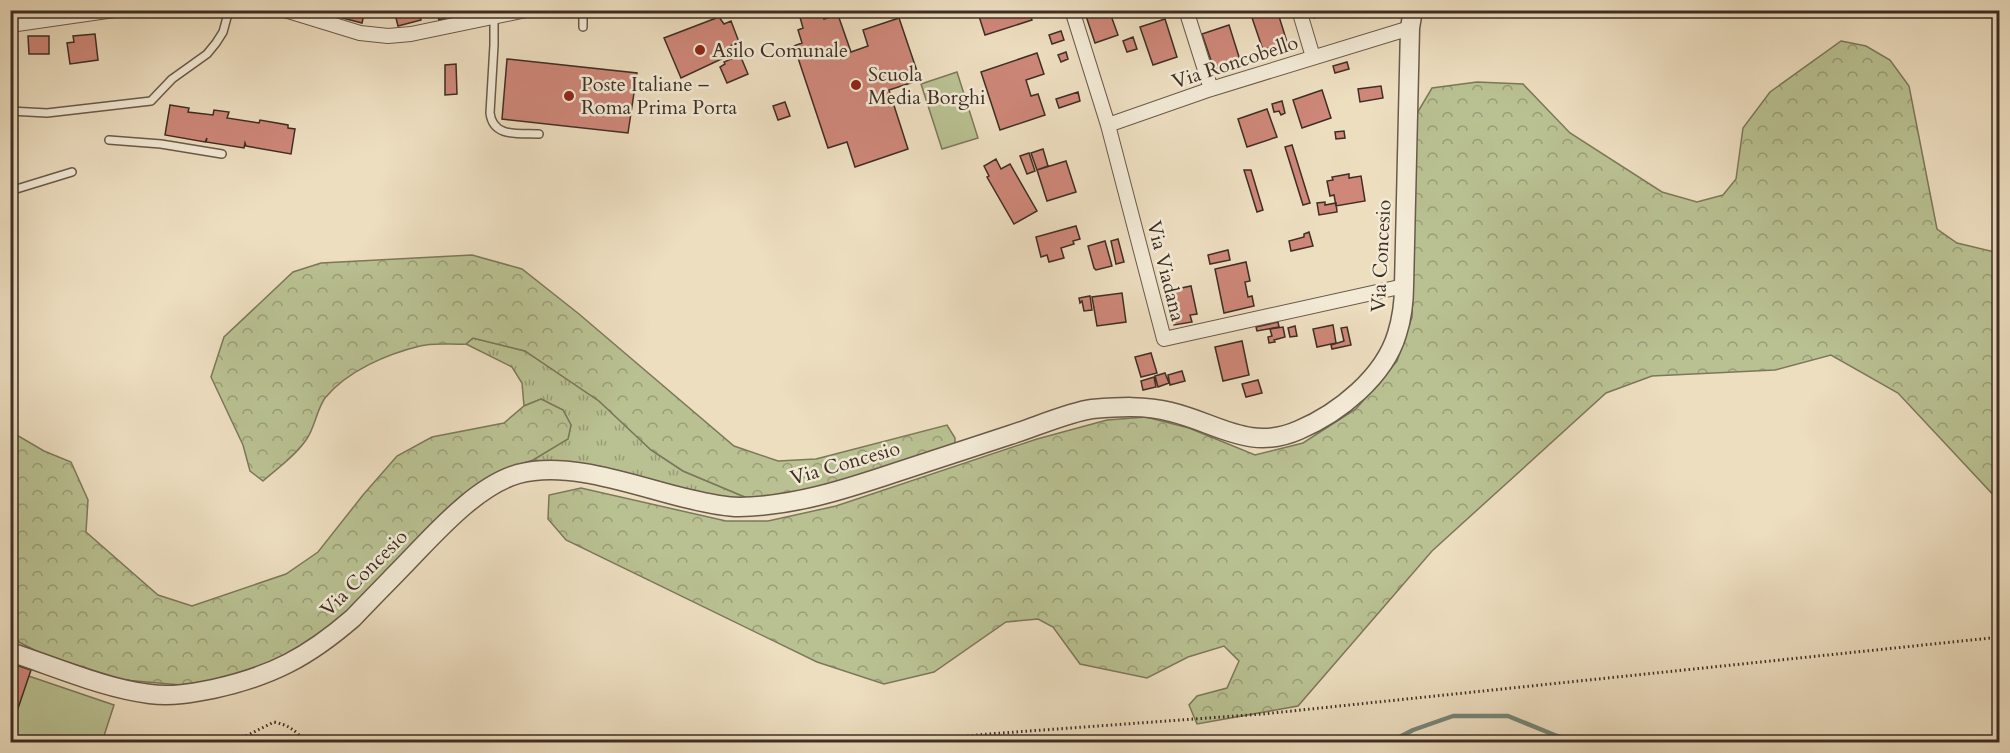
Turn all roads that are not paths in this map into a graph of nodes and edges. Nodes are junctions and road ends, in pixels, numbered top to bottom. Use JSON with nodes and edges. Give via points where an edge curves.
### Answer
{"nodes":[{"id":1,"x":114,"y":10,"type":"edge"},
{"id":2,"x":229,"y":10,"type":"edge"},
{"id":3,"x":285,"y":10,"type":"edge"},
{"id":4,"x":526,"y":10,"type":"edge"},
{"id":5,"x":583,"y":10,"type":"edge"},
{"id":6,"x":1072,"y":10,"type":"edge"},
{"id":7,"x":1186,"y":10,"type":"edge"},
{"id":8,"x":1299,"y":10,"type":"edge"},
{"id":9,"x":494,"y":17,"type":"junction"},
{"id":10,"x":1411,"y":19,"type":"edge"},
{"id":11,"x":10,"y":25,"type":"edge"},
{"id":12,"x":583,"y":27,"type":"dead end"},
{"id":13,"x":1313,"y":57,"type":"junction"},
{"id":14,"x":1211,"y":89,"type":"junction"},
{"id":15,"x":10,"y":111,"type":"edge"},
{"id":16,"x":1108,"y":125,"type":"junction"},
{"id":17,"x":539,"y":134,"type":"dead end"},
{"id":18,"x":109,"y":140,"type":"dead end"},
{"id":19,"x":222,"y":154,"type":"dead end"},
{"id":20,"x":72,"y":172,"type":"dead end"},
{"id":21,"x":10,"y":190,"type":"edge"},
{"id":22,"x":1404,"y":286,"type":"junction"},
{"id":23,"x":10,"y":652,"type":"edge"}],
"edges":[{"from":1,"to":11,"type":"street"},
{"from":2,"to":15,"type":"lane","via":[[223,32],[212,48],[151,101],[47,113]]},
{"from":3,"to":9,"type":"street","via":[[377,36],[411,34]]},
{"from":4,"to":9,"type":"street"},
{"from":5,"to":12,"type":"lane"},
{"from":6,"to":16,"type":"street","name":"Via Viadana"},
{"from":7,"to":14,"type":"street"},
{"from":8,"to":13,"type":"street"},
{"from":9,"to":17,"type":"lane","via":[[491,122],[502,131]]},
{"from":10,"to":13,"type":"street","name":"Via Roncobello"},
{"from":10,"to":22,"type":"street","name":"Via Concesio"},
{"from":13,"to":14,"type":"street","name":"Via Roncobello"},
{"from":14,"to":16,"type":"street","name":"Via Roncobello"},
{"from":16,"to":22,"type":"street","name":"Via Viadana","via":[[1164,339]]},
{"from":18,"to":19,"type":"lane"},
{"from":20,"to":21,"type":"lane"},
{"from":22,"to":23,"type":"street","name":"Via Concesio","via":[[1397,335],[1377,370],[1335,410],[1292,433],[1249,438],[1160,410],[1088,410],[854,486],[789,503],[736,507],[588,474],[532,471],[513,475],[476,497],[337,632],[266,675],[204,691],[157,695],[105,684]]}]}
